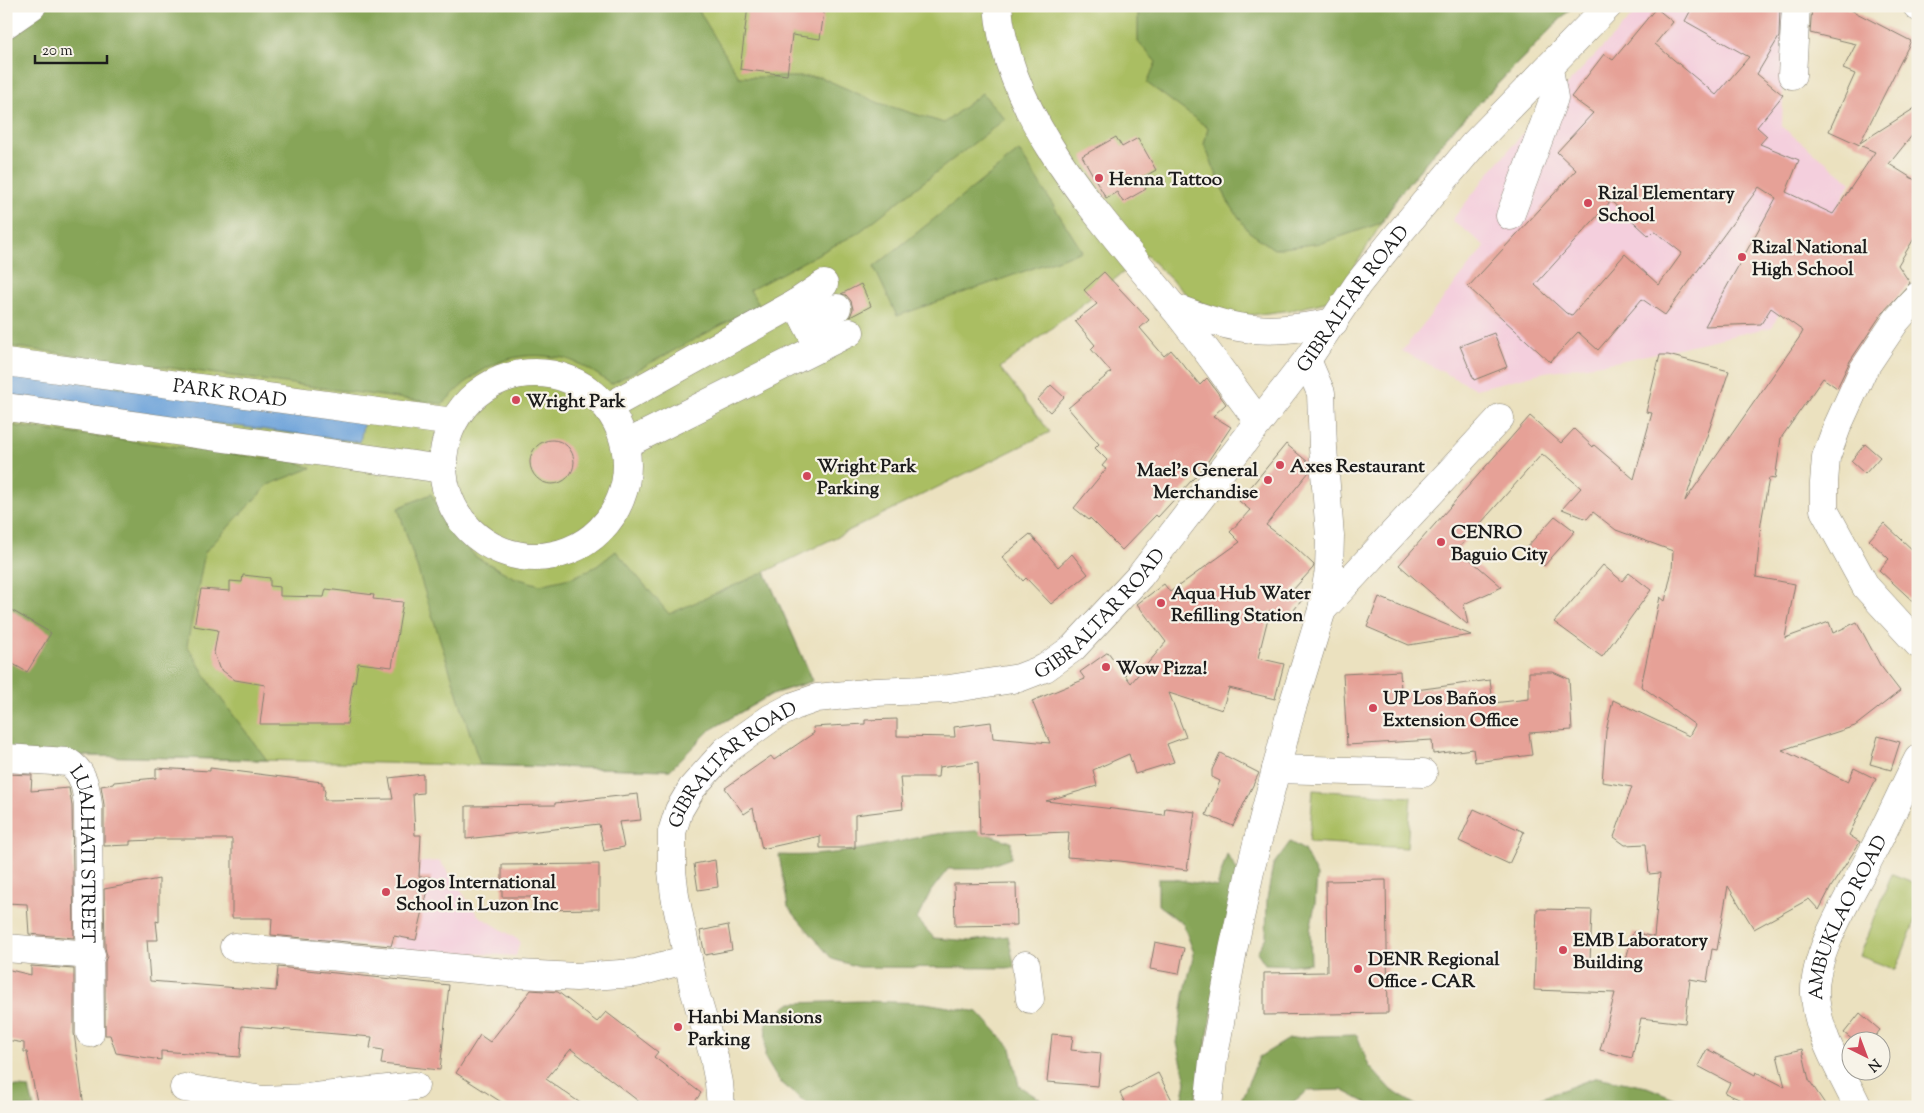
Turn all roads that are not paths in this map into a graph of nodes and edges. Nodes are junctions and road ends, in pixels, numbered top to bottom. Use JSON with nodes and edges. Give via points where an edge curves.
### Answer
{"nodes":[{"id":1,"x":32,"y":6,"type":"edge"},
{"id":2,"x":998,"y":6,"type":"edge"},
{"id":3,"x":1608,"y":6,"type":"edge"},
{"id":4,"x":1796,"y":6,"type":"edge"},
{"id":5,"x":6,"y":24,"type":"edge"},
{"id":6,"x":1549,"y":69,"type":"junction"},
{"id":7,"x":1792,"y":75,"type":"dead end"},
{"id":8,"x":1510,"y":216,"type":"dead end"},
{"id":9,"x":824,"y":284,"type":"dead end"},
{"id":10,"x":1918,"y":296,"type":"edge"},
{"id":11,"x":1172,"y":307,"type":"junction"},
{"id":12,"x":837,"y":308,"type":"dead end"},
{"id":13,"x":802,"y":313,"type":"junction"},
{"id":14,"x":1334,"y":322,"type":"junction"},
{"id":15,"x":850,"y":332,"type":"dead end"},
{"id":16,"x":819,"y":348,"type":"junction"},
{"id":17,"x":1307,"y":360,"type":"junction"},
{"id":18,"x":6,"y":362,"type":"edge"},
{"id":19,"x":6,"y":407,"type":"edge"},
{"id":20,"x":608,"y":407,"type":"junction"},
{"id":21,"x":1500,"y":418,"type":"dead end"},
{"id":22,"x":453,"y":422,"type":"junction"},
{"id":23,"x":1259,"y":422,"type":"junction"},
{"id":24,"x":626,"y":444,"type":"junction"},
{"id":25,"x":442,"y":469,"type":"junction"},
{"id":26,"x":1322,"y":610,"type":"junction"},
{"id":27,"x":1918,"y":644,"type":"edge"},
{"id":28,"x":6,"y":758,"type":"edge"},
{"id":29,"x":1918,"y":759,"type":"edge"},
{"id":30,"x":1276,"y":769,"type":"junction"},
{"id":31,"x":1423,"y":773,"type":"dead end"},
{"id":32,"x":234,"y":947,"type":"dead end"},
{"id":33,"x":6,"y":948,"type":"edge"},
{"id":34,"x":91,"y":955,"type":"junction"},
{"id":35,"x":688,"y":959,"type":"junction"},
{"id":36,"x":1026,"y":965,"type":"dead end"},
{"id":37,"x":1030,"y":1000,"type":"dead end"},
{"id":38,"x":90,"y":1033,"type":"dead end"},
{"id":39,"x":415,"y":1086,"type":"dead end"},
{"id":40,"x":184,"y":1088,"type":"dead end"},
{"id":41,"x":266,"y":1103,"type":"edge"},
{"id":42,"x":721,"y":1107,"type":"edge"},
{"id":43,"x":1208,"y":1107,"type":"edge"},
{"id":44,"x":1858,"y":1107,"type":"edge"}],
"edges":[{"from":1,"to":5,"type":"street"},
{"from":2,"to":11,"type":"street","via":[[1014,78],[1035,122],[1077,187]]},
{"from":3,"to":6,"type":"street","name":"GIBRALTAR ROAD"},
{"from":4,"to":7,"type":"street"},
{"from":6,"to":8,"type":"street","via":[[1554,98]]},
{"from":6,"to":14,"type":"street","name":"GIBRALTAR ROAD","via":[[1473,145],[1364,276]]},
{"from":9,"to":13,"type":"street"},
{"from":10,"to":27,"type":"street","via":[[1896,321],[1863,370],[1837,427],[1826,457],[1824,510],[1866,587]]},
{"from":11,"to":14,"type":"street","via":[[1238,327],[1276,330]]},
{"from":11,"to":23,"type":"street"},
{"from":12,"to":13,"type":"street"},
{"from":13,"to":16,"type":"street"},
{"from":13,"to":20,"type":"street"},
{"from":14,"to":17,"type":"street","name":"GIBRALTAR ROAD"},
{"from":15,"to":16,"type":"street"},
{"from":16,"to":24,"type":"street"},
{"from":17,"to":23,"type":"street","name":"GIBRALTAR ROAD"},
{"from":17,"to":26,"type":"street","via":[[1321,393],[1330,536]]},
{"from":18,"to":22,"type":"street","name":"PARK ROAD"},
{"from":19,"to":25,"type":"street"},
{"from":20,"to":22,"type":"street","via":[[589,390],[566,377],[541,373],[514,375],[490,384],[469,400]]},
{"from":20,"to":24,"type":"street"},
{"from":21,"to":26,"type":"street"},
{"from":22,"to":25,"type":"street","via":[[445,444]]},
{"from":23,"to":35,"type":"street","name":"GIBRALTAR ROAD","via":[[1140,576],[1073,648],[1045,668],[1019,678],[949,689],[817,698],[771,718],[725,751],[692,788],[679,810],[672,832],[675,896]]},
{"from":24,"to":25,"type":"street","via":[[628,475],[619,505],[602,530],[577,549],[547,558],[516,557],[487,546],[464,526],[448,500]]},
{"from":26,"to":30,"type":"street"},
{"from":28,"to":34,"type":"street","name":"LUALHATI STREET","via":[[68,762],[82,775],[88,805]]},
{"from":29,"to":44,"type":"street","name":"AMBUKLAO ROAD","via":[[1824,947],[1816,971],[1815,994],[1822,1029]]},
{"from":30,"to":31,"type":"street"},
{"from":30,"to":43,"type":"street","via":[[1233,950]]},
{"from":32,"to":35,"type":"street","via":[[576,977],[636,974]]},
{"from":33,"to":34,"type":"street","name":"LUALHATI STREET"},
{"from":34,"to":38,"type":"street","name":"LUALHATI STREET"},
{"from":35,"to":42,"type":"street","name":"GIBRALTAR ROAD","via":[[714,1057]]},
{"from":36,"to":37,"type":"street"},
{"from":39,"to":41,"type":"street"},
{"from":40,"to":41,"type":"street"}]}
